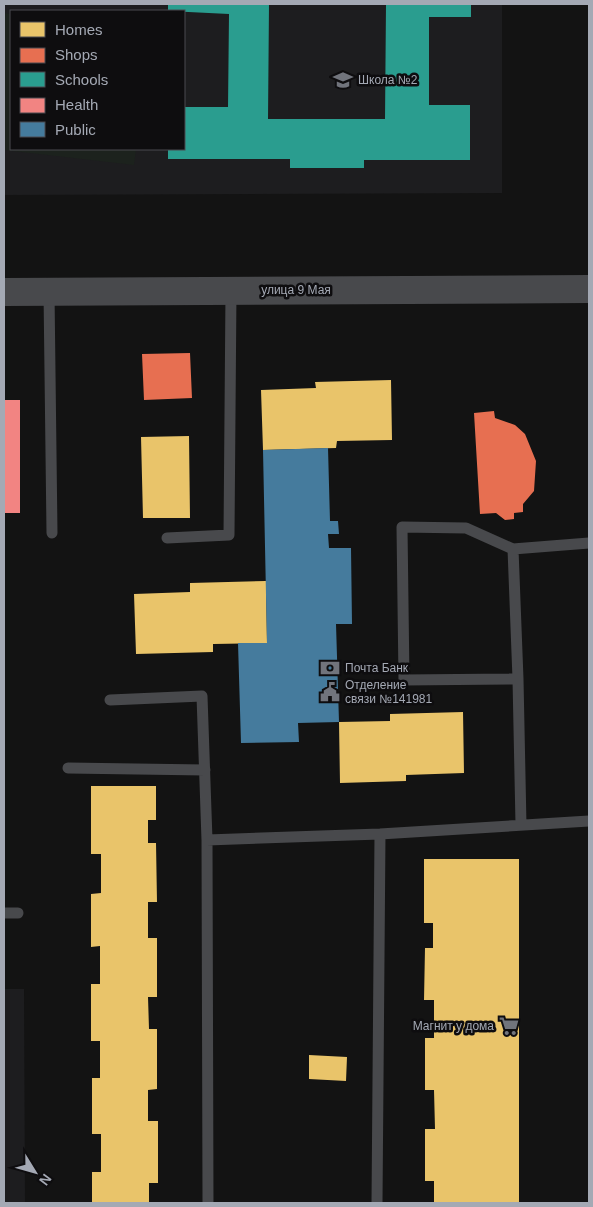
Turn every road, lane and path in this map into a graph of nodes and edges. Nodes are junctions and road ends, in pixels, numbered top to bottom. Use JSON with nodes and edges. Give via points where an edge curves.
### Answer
{"nodes":[{"id":1,"x":589,"y":289,"type":"edge"},
{"id":2,"x":231,"y":291,"type":"junction"},
{"id":3,"x":4,"y":292,"type":"edge"},
{"id":4,"x":49,"y":292,"type":"junction"},
{"id":5,"x":52,"y":532,"type":"dead end"},
{"id":6,"x":167,"y":538,"type":"dead end"},
{"id":7,"x":589,"y":543,"type":"edge"},
{"id":8,"x":513,"y":549,"type":"junction"},
{"id":9,"x":518,"y":679,"type":"junction"},
{"id":10,"x":110,"y":700,"type":"dead end"},
{"id":11,"x":68,"y":768,"type":"dead end"},
{"id":12,"x":205,"y":770,"type":"junction"},
{"id":13,"x":589,"y":821,"type":"edge"},
{"id":14,"x":521,"y":825,"type":"junction"},
{"id":15,"x":380,"y":834,"type":"junction"},
{"id":16,"x":207,"y":840,"type":"junction"},
{"id":17,"x":4,"y":913,"type":"edge"},
{"id":18,"x":18,"y":913,"type":"dead end"},
{"id":19,"x":208,"y":1203,"type":"edge"},
{"id":20,"x":377,"y":1203,"type":"edge"}],
"edges":[{"from":1,"to":2,"type":"street","name":"улица 9 Мая"},
{"from":2,"to":4,"type":"street","name":"улица 9 Мая"},
{"from":2,"to":6,"type":"lane","via":[[229,535]]},
{"from":3,"to":4,"type":"street","name":"улица 9 Мая"},
{"from":4,"to":5,"type":"lane"},
{"from":7,"to":8,"type":"lane"},
{"from":8,"to":9,"type":"lane"},
{"from":8,"to":9,"type":"lane","via":[[466,528],[402,527],[404,680]]},
{"from":9,"to":14,"type":"lane"},
{"from":10,"to":12,"type":"lane","via":[[202,696]]},
{"from":11,"to":12,"type":"lane"},
{"from":12,"to":16,"type":"lane"},
{"from":13,"to":14,"type":"lane"},
{"from":14,"to":15,"type":"lane"},
{"from":15,"to":16,"type":"lane"},
{"from":15,"to":20,"type":"lane"},
{"from":16,"to":19,"type":"lane"},
{"from":17,"to":18,"type":"lane"}]}
